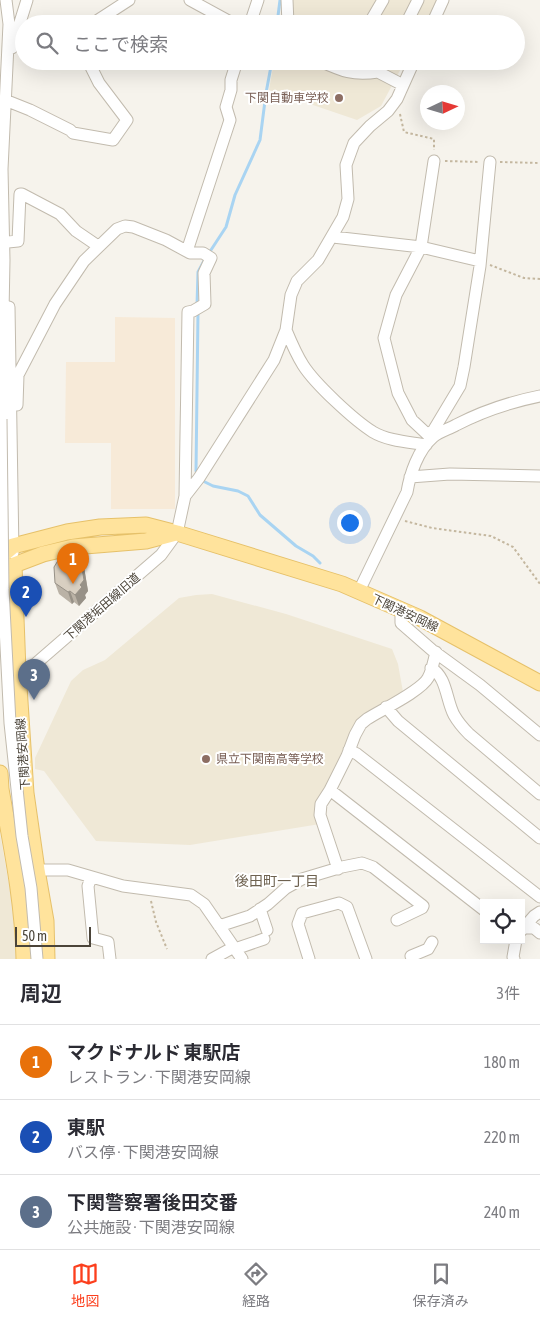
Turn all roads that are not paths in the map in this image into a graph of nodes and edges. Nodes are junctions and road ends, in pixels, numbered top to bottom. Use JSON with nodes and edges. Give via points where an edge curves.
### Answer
{"nodes":[{"id":1,"x":6,"y":0,"type":"edge"},
{"id":2,"x":27,"y":0,"type":"edge"},
{"id":3,"x":129,"y":0,"type":"edge"},
{"id":4,"x":190,"y":0,"type":"edge"},
{"id":5,"x":258,"y":0,"type":"edge"},
{"id":6,"x":264,"y":0,"type":"edge"},
{"id":7,"x":287,"y":0,"type":"edge"},
{"id":8,"x":383,"y":0,"type":"edge"},
{"id":9,"x":418,"y":0,"type":"edge"},
{"id":10,"x":442,"y":0,"type":"edge"},
{"id":11,"x":22,"y":15,"type":"edge"},
{"id":12,"x":106,"y":15,"type":"edge"},
{"id":13,"x":218,"y":15,"type":"edge"},
{"id":14,"x":253,"y":15,"type":"edge"},
{"id":15,"x":259,"y":15,"type":"edge"},
{"id":16,"x":288,"y":15,"type":"edge"},
{"id":17,"x":374,"y":15,"type":"edge"},
{"id":18,"x":410,"y":15,"type":"edge"},
{"id":19,"x":436,"y":15,"type":"edge"},
{"id":20,"x":15,"y":38,"type":"edge"},
{"id":21,"x":4,"y":46,"type":"edge"},
{"id":22,"x":7,"y":64,"type":"junction"},
{"id":23,"x":92,"y":70,"type":"edge"},
{"id":24,"x":234,"y":70,"type":"edge"},
{"id":25,"x":242,"y":70,"type":"edge"},
{"id":26,"x":350,"y":70,"type":"edge"},
{"id":27,"x":410,"y":70,"type":"edge"},
{"id":28,"x":378,"y":72,"type":"joint"},
{"id":29,"x":403,"y":85,"type":"junction"},
{"id":30,"x":231,"y":90,"type":"junction"},
{"id":31,"x":5,"y":100,"type":"junction"},
{"id":32,"x":434,"y":161,"type":"road end"},
{"id":33,"x":490,"y":162,"type":"road end"},
{"id":34,"x":1,"y":167,"type":"edge"},
{"id":35,"x":3,"y":204,"type":"junction"},
{"id":36,"x":0,"y":230,"type":"edge"},
{"id":37,"x":333,"y":237,"type":"junction"},
{"id":38,"x":8,"y":242,"type":"junction"},
{"id":39,"x":98,"y":246,"type":"junction"},
{"id":40,"x":421,"y":247,"type":"junction"},
{"id":41,"x":187,"y":251,"type":"junction"},
{"id":42,"x":480,"y":261,"type":"junction"},
{"id":43,"x":286,"y":330,"type":"junction"},
{"id":44,"x":540,"y":396,"type":"edge"},
{"id":45,"x":10,"y":405,"type":"junction"},
{"id":46,"x":1,"y":419,"type":"edge"},
{"id":47,"x":426,"y":444,"type":"junction"},
{"id":48,"x":410,"y":476,"type":"junction"},
{"id":49,"x":540,"y":476,"type":"edge"},
{"id":50,"x":185,"y":496,"type":"junction"},
{"id":51,"x":178,"y":533,"type":"junction"},
{"id":52,"x":13,"y":546,"type":"junction"},
{"id":53,"x":0,"y":557,"type":"edge"},
{"id":54,"x":7,"y":565,"type":"edge"},
{"id":55,"x":359,"y":591,"type":"junction"},
{"id":56,"x":401,"y":610,"type":"junction"},
{"id":57,"x":436,"y":652,"type":"junction"},
{"id":58,"x":432,"y":668,"type":"junction"},
{"id":59,"x":18,"y":671,"type":"junction"},
{"id":60,"x":540,"y":683,"type":"edge"},
{"id":61,"x":386,"y":707,"type":"junction"},
{"id":62,"x":540,"y":735,"type":"edge"},
{"id":63,"x":349,"y":750,"type":"junction"},
{"id":64,"x":0,"y":773,"type":"edge"},
{"id":65,"x":330,"y":790,"type":"junction"},
{"id":66,"x":540,"y":794,"type":"edge"},
{"id":67,"x":540,"y":838,"type":"edge"},
{"id":68,"x":338,"y":869,"type":"junction"},
{"id":69,"x":37,"y":870,"type":"junction"},
{"id":70,"x":91,"y":878,"type":"junction"},
{"id":71,"x":540,"y":897,"type":"edge"},
{"id":72,"x":480,"y":907,"type":"edge"},
{"id":73,"x":260,"y":910,"type":"junction"},
{"id":74,"x":540,"y":912,"type":"edge"},
{"id":75,"x":397,"y":920,"type":"dead end"},
{"id":76,"x":219,"y":926,"type":"junction"},
{"id":77,"x":525,"y":927,"type":"edge"},
{"id":78,"x":525,"y":930,"type":"edge"},
{"id":79,"x":540,"y":933,"type":"edge"},
{"id":80,"x":432,"y":942,"type":"dead end"},
{"id":81,"x":515,"y":944,"type":"edge"},
{"id":82,"x":237,"y":952,"type":"edge"},
{"id":83,"x":410,"y":958,"type":"edge"},
{"id":84,"x":24,"y":959,"type":"edge"},
{"id":85,"x":37,"y":959,"type":"edge"},
{"id":86,"x":47,"y":959,"type":"edge"},
{"id":87,"x":110,"y":959,"type":"edge"},
{"id":88,"x":212,"y":959,"type":"edge"},
{"id":89,"x":309,"y":959,"type":"edge"},
{"id":90,"x":366,"y":959,"type":"edge"},
{"id":91,"x":514,"y":959,"type":"edge"}],
"edges":[{"from":1,"to":21,"type":"street","via":[[9,24]]},
{"from":2,"to":11,"type":"street"},
{"from":3,"to":12,"type":"street"},
{"from":4,"to":13,"type":"street"},
{"from":5,"to":14,"type":"street"},
{"from":6,"to":15,"type":"street"},
{"from":7,"to":16,"type":"street"},
{"from":8,"to":17,"type":"street"},
{"from":9,"to":18,"type":"street"},
{"from":10,"to":19,"type":"street"},
{"from":20,"to":22,"type":"street"},
{"from":21,"to":22,"type":"street"},
{"from":22,"to":31,"type":"street"},
{"from":23,"to":31,"type":"street","via":[[127,120],[113,140],[73,133]]},
{"from":24,"to":30,"type":"street"},
{"from":25,"to":30,"type":"street"},
{"from":26,"to":28,"type":"street","via":[[355,74]]},
{"from":27,"to":29,"type":"street"},
{"from":28,"to":29,"type":"street"},
{"from":29,"to":37,"type":"street","via":[[388,111],[354,143],[346,166],[348,199]]},
{"from":30,"to":41,"type":"street","via":[[226,107],[230,120]]},
{"from":31,"to":34,"type":"street"},
{"from":32,"to":40,"type":"street"},
{"from":33,"to":42,"type":"street"},
{"from":34,"to":35,"type":"street"},
{"from":35,"to":36,"type":"street"},
{"from":35,"to":38,"type":"street"},
{"from":35,"to":46,"type":"street"},
{"from":37,"to":40,"type":"street"},
{"from":37,"to":43,"type":"street","via":[[318,260],[297,280]]},
{"from":38,"to":39,"type":"street","via":[[18,241],[22,194],[60,214],[76,231]]},
{"from":38,"to":45,"type":"street"},
{"from":39,"to":41,"type":"street","via":[[125,226]]},
{"from":39,"to":45,"type":"street","via":[[55,304],[18,375],[17,405]]},
{"from":40,"to":42,"type":"street"},
{"from":40,"to":42,"type":"street","via":[[396,295],[384,338],[398,393],[412,420],[427,434],[434,431],[460,386]]},
{"from":41,"to":50,"type":"street","via":[[211,258],[204,273],[204,305],[188,312]]},
{"from":43,"to":47,"type":"street","via":[[303,366],[346,410],[374,432]]},
{"from":43,"to":50,"type":"street","via":[[267,372]]},
{"from":44,"to":47,"type":"street","via":[[498,406],[440,433]]},
{"from":45,"to":52,"type":"street"},
{"from":46,"to":85,"type":"street","bridge":true,"via":[[3,589],[10,723]]},
{"from":47,"to":48,"type":"street"},
{"from":48,"to":49,"type":"street"},
{"from":48,"to":55,"type":"street","via":[[407,492]]},
{"from":50,"to":51,"type":"street"},
{"from":51,"to":52,"type":"main road","name":"下関港安岡線","via":[[146,525],[100,527]]},
{"from":51,"to":54,"type":"main road","via":[[146,541],[73,547]]},
{"from":51,"to":55,"type":"main road","name":"下関港安岡線"},
{"from":51,"to":59,"type":"street","name":"下関港垢田線旧道","via":[[161,555],[120,592],[33,666]]},
{"from":52,"to":53,"type":"main road","name":"下関港安岡線"},
{"from":52,"to":54,"type":"street"},
{"from":54,"to":59,"type":"main road","name":"下関港安岡線"},
{"from":55,"to":56,"type":"main road","name":"下関港安岡線"},
{"from":56,"to":57,"type":"street","via":[[401,623]]},
{"from":56,"to":60,"type":"main road","name":"下関港安岡線"},
{"from":57,"to":58,"type":"street"},
{"from":57,"to":62,"type":"street"},
{"from":58,"to":61,"type":"street","via":[[420,686]]},
{"from":58,"to":66,"type":"street","via":[[440,677],[460,724]]},
{"from":59,"to":69,"type":"main road","name":"下関港安岡線","via":[[26,793]]},
{"from":61,"to":63,"type":"street","via":[[361,724]]},
{"from":61,"to":67,"type":"street","via":[[398,721]]},
{"from":63,"to":65,"type":"street"},
{"from":63,"to":71,"type":"street"},
{"from":64,"to":84,"type":"main road","name":"下関港安岡線","via":[[24,933]]},
{"from":65,"to":68,"type":"street","via":[[320,811]]},
{"from":65,"to":72,"type":"street"},
{"from":68,"to":73,"type":"street","via":[[286,888]]},
{"from":68,"to":75,"type":"street","via":[[357,864],[373,867],[423,906]]},
{"from":69,"to":70,"type":"street","via":[[68,870]]},
{"from":69,"to":86,"type":"main road","name":"下関港安岡線","via":[[46,921]]},
{"from":70,"to":76,"type":"street","via":[[196,898]]},
{"from":70,"to":87,"type":"street","via":[[88,886],[93,938],[108,942]]},
{"from":73,"to":76,"type":"street"},
{"from":73,"to":82,"type":"street","via":[[266,934]]},
{"from":74,"to":77,"type":"street"},
{"from":76,"to":82,"type":"street"},
{"from":78,"to":79,"type":"street","via":[[534,928]]},
{"from":80,"to":83,"type":"street","via":[[428,949]]},
{"from":81,"to":91,"type":"street"},
{"from":82,"to":88,"type":"street"},
{"from":89,"to":90,"type":"street","via":[[298,924],[302,913],[339,903],[347,907]]}]}
